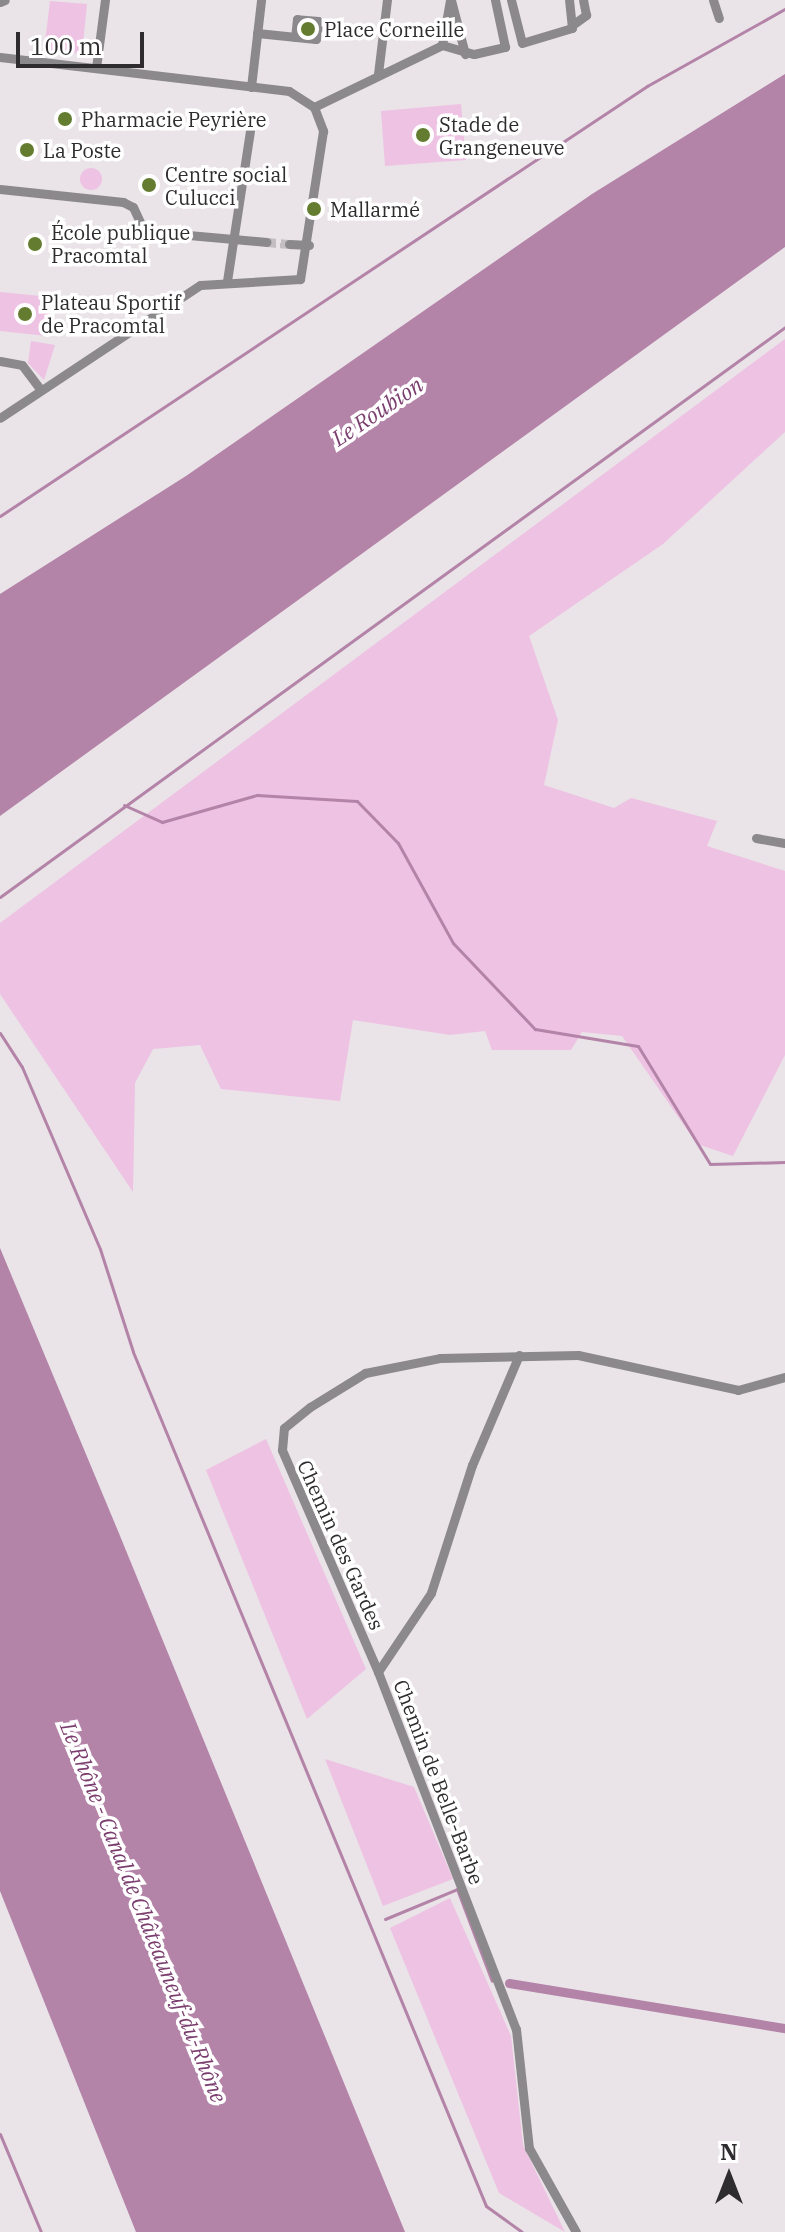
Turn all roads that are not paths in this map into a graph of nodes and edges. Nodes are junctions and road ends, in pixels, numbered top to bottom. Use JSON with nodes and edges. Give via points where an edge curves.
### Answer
{"nodes":[{"id":1,"x":105,"y":0,"type":"edge"},
{"id":2,"x":261,"y":0,"type":"edge"},
{"id":3,"x":387,"y":0,"type":"edge"},
{"id":4,"x":450,"y":0,"type":"edge"},
{"id":5,"x":495,"y":0,"type":"edge"},
{"id":6,"x":511,"y":0,"type":"edge"},
{"id":7,"x":569,"y":0,"type":"edge"},
{"id":8,"x":583,"y":0,"type":"edge"},
{"id":9,"x":713,"y":0,"type":"edge"},
{"id":10,"x":719,"y":18,"type":"dead end"},
{"id":11,"x":575,"y":23,"type":"junction"},
{"id":12,"x":257,"y":33,"type":"junction"},
{"id":13,"x":295,"y":37,"type":"dead end"},
{"id":14,"x":442,"y":45,"type":"junction"},
{"id":15,"x":469,"y":54,"type":"junction"},
{"id":16,"x":0,"y":57,"type":"edge"},
{"id":17,"x":96,"y":68,"type":"junction"},
{"id":18,"x":378,"y":74,"type":"junction"},
{"id":19,"x":251,"y":87,"type":"junction"},
{"id":20,"x":314,"y":107,"type":"junction"},
{"id":21,"x":251,"y":124,"type":"dead end"},
{"id":22,"x":0,"y":189,"type":"edge"},
{"id":23,"x":231,"y":237,"type":"junction"},
{"id":24,"x":267,"y":242,"type":"tunnel mouth"},
{"id":25,"x":289,"y":244,"type":"tunnel mouth"},
{"id":26,"x":309,"y":245,"type":"junction"},
{"id":27,"x":227,"y":281,"type":"junction"},
{"id":28,"x":0,"y":361,"type":"edge"},
{"id":29,"x":41,"y":390,"type":"junction"},
{"id":30,"x":0,"y":418,"type":"edge"},
{"id":31,"x":756,"y":838,"type":"dead end"},
{"id":32,"x":785,"y":843,"type":"edge"},
{"id":33,"x":519,"y":1355,"type":"junction"},
{"id":34,"x":785,"y":1377,"type":"edge"},
{"id":35,"x":378,"y":1672,"type":"junction"},
{"id":36,"x":576,"y":2232,"type":"edge"}],
"edges":[{"from":1,"to":17,"type":"street"},
{"from":2,"to":12,"type":"street"},
{"from":3,"to":18,"type":"street"},
{"from":4,"to":14,"type":"street"},
{"from":4,"to":15,"type":"street"},
{"from":5,"to":15,"type":"street","via":[[505,47]]},
{"from":6,"to":11,"type":"street","via":[[522,43]]},
{"from":7,"to":11,"type":"street"},
{"from":8,"to":11,"type":"street","via":[[586,15]]},
{"from":9,"to":10,"type":"street"},
{"from":12,"to":13,"type":"street"},
{"from":12,"to":19,"type":"street"},
{"from":14,"to":15,"type":"street"},
{"from":14,"to":18,"type":"street"},
{"from":16,"to":17,"type":"street"},
{"from":17,"to":19,"type":"street"},
{"from":18,"to":20,"type":"street"},
{"from":19,"to":20,"type":"street","via":[[289,91]]},
{"from":20,"to":26,"type":"street","via":[[323,143]]},
{"from":21,"to":23,"type":"street"},
{"from":22,"to":23,"type":"street","via":[[123,202],[133,207],[144,231]]},
{"from":23,"to":24,"type":"street"},
{"from":23,"to":27,"type":"street"},
{"from":25,"to":26,"type":"street"},
{"from":26,"to":27,"type":"street","via":[[307,269],[289,285]]},
{"from":27,"to":29,"type":"street","via":[[200,285]]},
{"from":28,"to":29,"type":"street","via":[[22,365]]},
{"from":29,"to":30,"type":"street"},
{"from":31,"to":32,"type":"street"},
{"from":33,"to":34,"type":"street","name":"Chemin des Gardes","via":[[596,1358],[738,1390]]},
{"from":33,"to":35,"type":"street","name":"Chemin de Belle-Barbe","via":[[472,1465],[431,1593]]},
{"from":33,"to":35,"type":"street","name":"Chemin des Gardes","via":[[440,1358],[365,1373],[284,1428],[286,1467]]},
{"from":35,"to":36,"type":"street","name":"Chemin de Belle-Barbe","via":[[516,2029],[529,2148]]}]}
